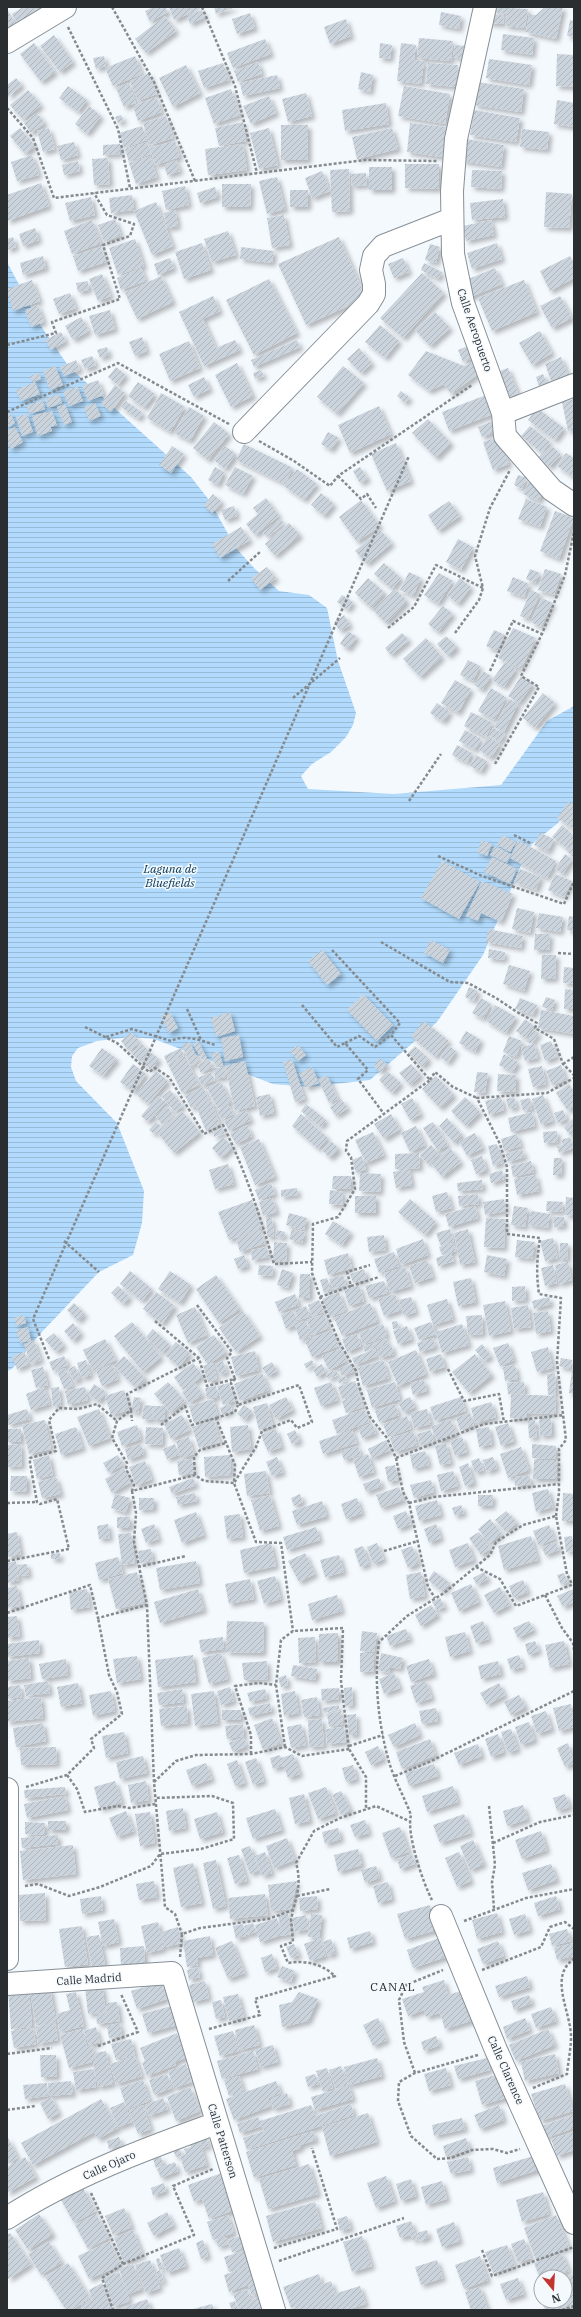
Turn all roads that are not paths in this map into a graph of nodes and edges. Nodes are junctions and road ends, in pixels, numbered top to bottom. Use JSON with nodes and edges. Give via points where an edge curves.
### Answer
{"nodes":[{"id":1,"x":485,"y":7,"type":"edge"},
{"id":2,"x":62,"y":9,"type":"edge"},
{"id":3,"x":7,"y":42,"type":"edge"},
{"id":4,"x":452,"y":219,"type":"junction"},
{"id":5,"x":574,"y":385,"type":"edge"},
{"id":6,"x":503,"y":413,"type":"junction"},
{"id":7,"x":244,"y":432,"type":"road end"},
{"id":8,"x":574,"y":505,"type":"edge"},
{"id":9,"x":7,"y":1791,"type":"edge"},
{"id":10,"x":443,"y":1922,"type":"road end"},
{"id":11,"x":7,"y":1959,"type":"edge"},
{"id":12,"x":172,"y":1973,"type":"joint"},
{"id":13,"x":7,"y":1984,"type":"edge"},
{"id":14,"x":217,"y":2123,"type":"junction"},
{"id":15,"x":7,"y":2218,"type":"edge"},
{"id":16,"x":574,"y":2223,"type":"edge"},
{"id":17,"x":274,"y":2310,"type":"edge"}],
"edges":[{"from":1,"to":4,"type":"street","name":"Calle Aeropuerto","via":[[456,139]]},
{"from":2,"to":3,"type":"street"},
{"from":4,"to":6,"type":"street","name":"Calle Aeropuerto","via":[[452,254],[464,302]]},
{"from":4,"to":7,"type":"street","via":[[383,246],[374,256],[371,270],[374,294],[368,304]]},
{"from":5,"to":6,"type":"street"},
{"from":6,"to":8,"type":"street","name":"Calle Aeropuerto","via":[[505,436],[552,490]]},
{"from":9,"to":11,"type":"street"},
{"from":10,"to":16,"type":"street","name":"Calle Clarence","via":[[496,2050]]},
{"from":12,"to":13,"type":"street","name":"Calle Madrid"},
{"from":12,"to":14,"type":"street","name":"Calle Patterson"},
{"from":14,"to":15,"type":"street","name":"Calle Ojaro","via":[[126,2156],[43,2195]]},
{"from":14,"to":17,"type":"street","name":"Calle Patterson"}]}
